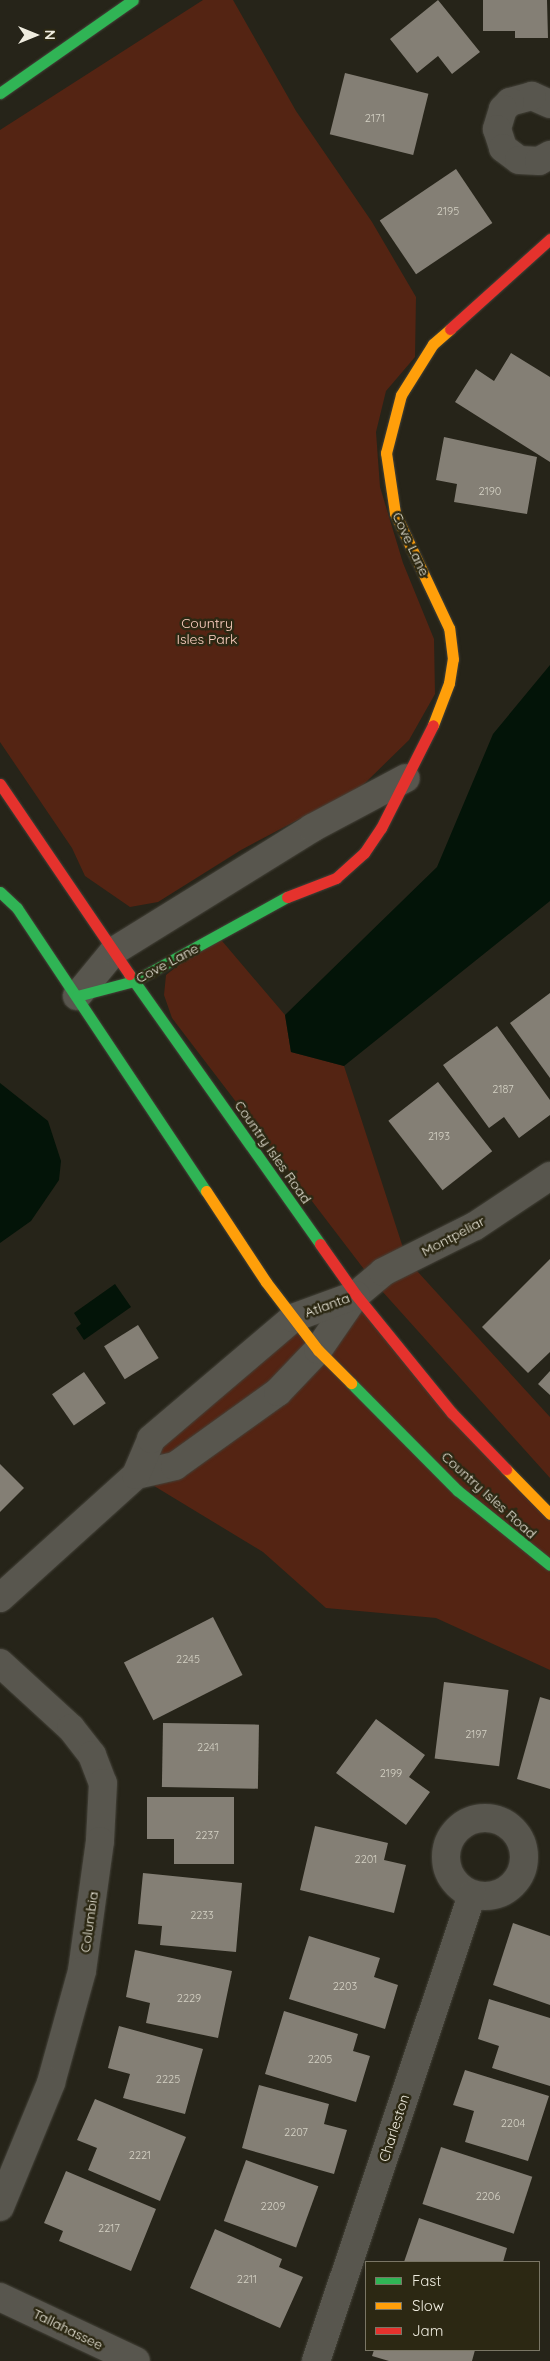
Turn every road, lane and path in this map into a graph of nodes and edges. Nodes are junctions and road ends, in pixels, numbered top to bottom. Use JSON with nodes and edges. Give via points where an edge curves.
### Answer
{"nodes":[{"id":1,"x":134,"y":0,"type":"edge"},
{"id":2,"x":0,"y":93,"type":"edge"},
{"id":3,"x":550,"y":104,"type":"edge"},
{"id":4,"x":550,"y":156,"type":"edge"},
{"id":5,"x":550,"y":239,"type":"edge"},
{"id":6,"x":406,"y":778,"type":"junction"},
{"id":7,"x":0,"y":784,"type":"edge"},
{"id":8,"x":0,"y":892,"type":"edge"},
{"id":9,"x":114,"y":951,"type":"junction"},
{"id":10,"x":134,"y":981,"type":"junction"},
{"id":11,"x":77,"y":996,"type":"junction"},
{"id":12,"x":547,"y":1184,"type":"edge"},
{"id":13,"x":356,"y":1295,"type":"junction"},
{"id":14,"x":293,"y":1318,"type":"junction"},
{"id":15,"x":318,"y":1350,"type":"junction"},
{"id":16,"x":136,"y":1475,"type":"junction"},
{"id":17,"x":550,"y":1514,"type":"edge"},
{"id":18,"x":550,"y":1565,"type":"edge"},
{"id":19,"x":0,"y":1598,"type":"edge"},
{"id":20,"x":0,"y":1663,"type":"edge"},
{"id":21,"x":472,"y":1894,"type":"dead end"},
{"id":22,"x":0,"y":2207,"type":"edge"},
{"id":23,"x":0,"y":2297,"type":"edge"},
{"id":24,"x":136,"y":2361,"type":"edge"},
{"id":25,"x":316,"y":2361,"type":"edge"}],
"edges":[{"from":1,"to":2,"type":"street"},
{"from":3,"to":4,"type":"street","via":[[532,96],[510,102],[503,109],[496,129],[498,139],[510,156],[529,162]]},
{"from":5,"to":6,"type":"street","name":"Cove Lane","via":[[433,344],[401,395],[386,453],[395,513],[448,628],[453,659],[439,713]]},
{"from":6,"to":9,"type":"street","via":[[312,828]]},
{"from":6,"to":10,"type":"street","name":"Cove Lane","via":[[381,828],[364,853],[336,878],[274,902]]},
{"from":7,"to":9,"type":"street","name":"Country Isles Road"},
{"from":8,"to":11,"type":"street","name":"Country Isles Road","via":[[17,908]]},
{"from":9,"to":10,"type":"street","name":"Country Isles Road"},
{"from":9,"to":11,"type":"street"},
{"from":10,"to":11,"type":"street","name":"Cove Lane"},
{"from":10,"to":13,"type":"street","name":"Country Isles Road"},
{"from":11,"to":14,"type":"street","name":"Country Isles Road"},
{"from":12,"to":13,"type":"street","name":"Montpeliar","via":[[475,1226],[383,1272]]},
{"from":13,"to":14,"type":"street","name":"Atlanta"},
{"from":13,"to":15,"type":"street","name":"Atlanta"},
{"from":13,"to":17,"type":"street","name":"Country Isles Road","via":[[452,1413]]},
{"from":14,"to":15,"type":"street","name":"Country Isles Road"},
{"from":14,"to":16,"type":"street","name":"Atlanta","via":[[150,1439]]},
{"from":15,"to":16,"type":"street","name":"Atlanta","via":[[278,1392],[201,1449],[175,1466]]},
{"from":15,"to":18,"type":"street","name":"Country Isles Road","via":[[457,1490]]},
{"from":16,"to":19,"type":"street","name":"Atlanta"},
{"from":20,"to":22,"type":"street","name":"Columbia","via":[[72,1728],[92,1755],[103,1784],[100,1841],[82,1972],[51,2082]]},
{"from":21,"to":25,"type":"street","name":"Charleston"},
{"from":23,"to":24,"type":"street","name":"Tallahassee"}]}
